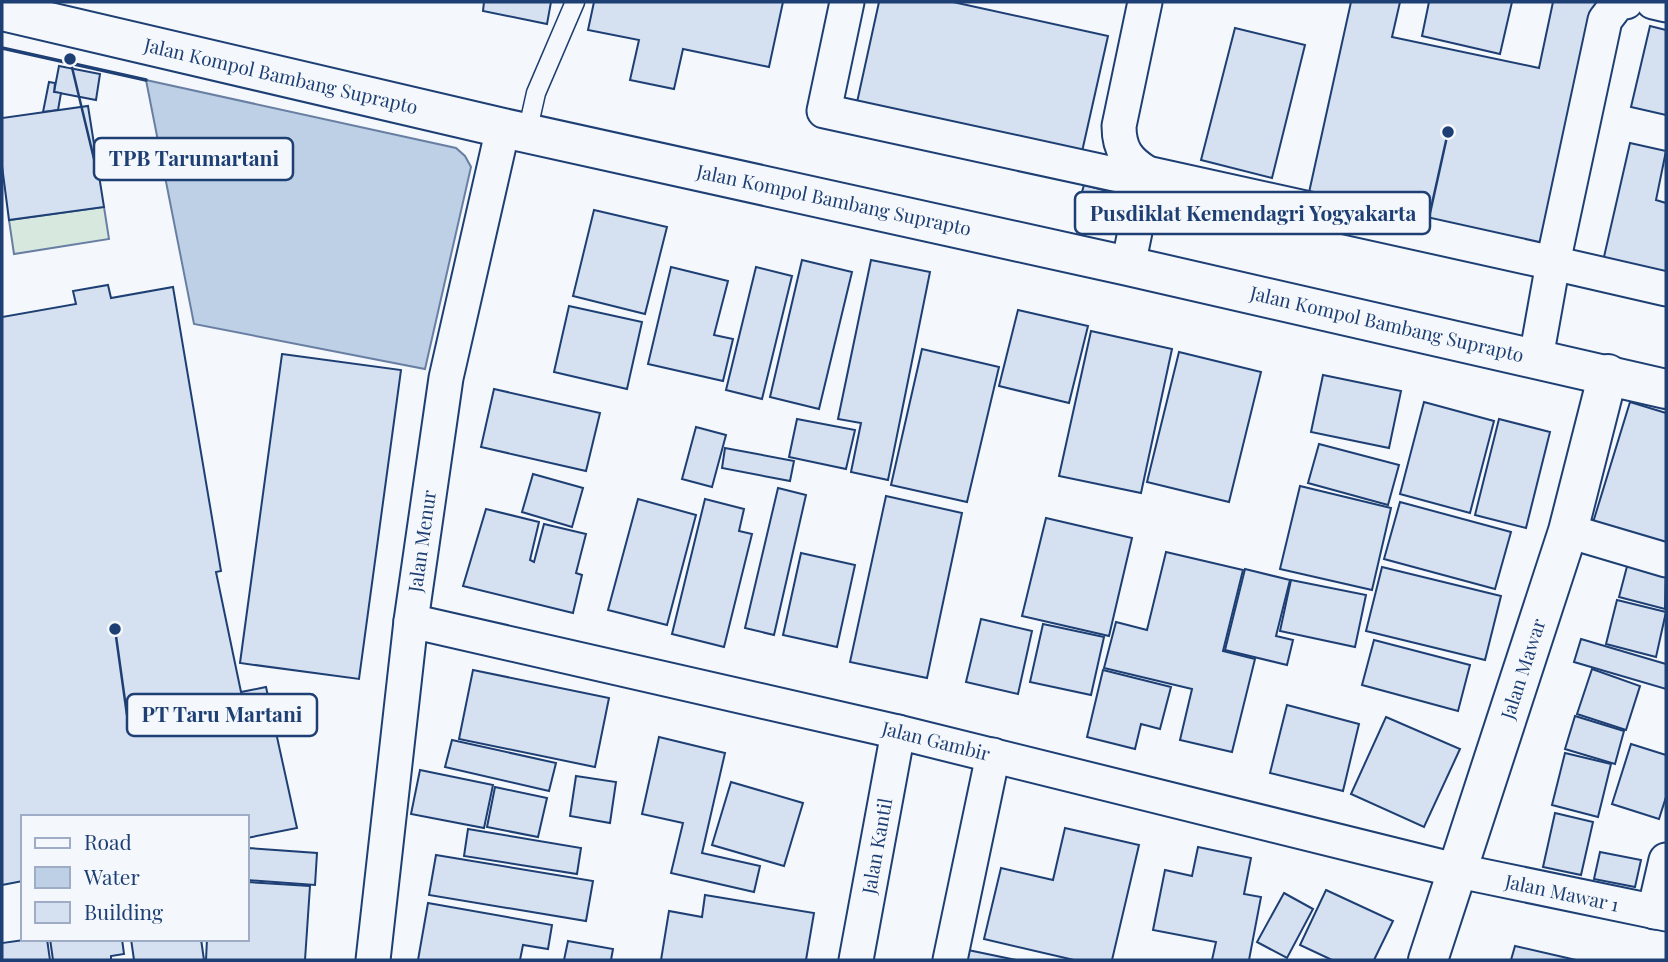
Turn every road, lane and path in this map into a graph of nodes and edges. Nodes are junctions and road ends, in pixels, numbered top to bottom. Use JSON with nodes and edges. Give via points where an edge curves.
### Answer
{"nodes":[{"id":1,"x":575,"y":2,"type":"edge"},
{"id":2,"x":847,"y":2,"type":"edge"},
{"id":3,"x":1144,"y":2,"type":"edge"},
{"id":4,"x":1626,"y":2,"type":"edge"},
{"id":5,"x":1653,"y":2,"type":"edge"},
{"id":6,"x":1666,"y":5,"type":"edge"},
{"id":7,"x":2,"y":11,"type":"edge"},
{"id":8,"x":515,"y":130,"type":"junction"},
{"id":9,"x":1147,"y":177,"type":"junction"},
{"id":10,"x":1553,"y":263,"type":"junction"},
{"id":11,"x":1128,"y":266,"type":"junction"},
{"id":12,"x":1666,"y":289,"type":"edge"},
{"id":13,"x":1536,"y":358,"type":"junction"},
{"id":14,"x":1608,"y":374,"type":"junction"},
{"id":15,"x":1666,"y":389,"type":"edge"},
{"id":16,"x":1568,"y":531,"type":"junction"},
{"id":17,"x":1666,"y":560,"type":"edge"},
{"id":18,"x":411,"y":621,"type":"junction"},
{"id":19,"x":898,"y":732,"type":"junction"},
{"id":20,"x":993,"y":755,"type":"junction"},
{"id":21,"x":1666,"y":860,"type":"edge"},
{"id":22,"x":1459,"y":871,"type":"junction"},
{"id":23,"x":1660,"y":913,"type":"edge"},
{"id":24,"x":373,"y":960,"type":"edge"},
{"id":25,"x":856,"y":960,"type":"edge"},
{"id":26,"x":950,"y":960,"type":"edge"},
{"id":27,"x":1428,"y":960,"type":"edge"}],
"edges":[{"from":1,"to":8,"type":"lane"},
{"from":2,"to":9,"type":"street","via":[[824,111]]},
{"from":3,"to":9,"type":"street","via":[[1119,142]]},
{"from":4,"to":10,"type":"street","via":[[1618,3],[1605,20]]},
{"from":5,"to":6,"type":"street"},
{"from":7,"to":8,"type":"street","name":"Jalan Kompol Bambang Suprapto"},
{"from":8,"to":11,"type":"street","name":"Jalan Kompol Bambang Suprapto"},
{"from":8,"to":18,"type":"street","name":"Jalan Menur","via":[[446,378]]},
{"from":9,"to":10,"type":"street"},
{"from":9,"to":11,"type":"street"},
{"from":10,"to":12,"type":"street"},
{"from":10,"to":13,"type":"street"},
{"from":11,"to":13,"type":"street","name":"Jalan Kompol Bambang Suprapto"},
{"from":13,"to":14,"type":"street","name":"Jalan Kompol Bambang Suprapto"},
{"from":14,"to":15,"type":"street","name":"Jalan Kompol Bambang Suprapto"},
{"from":14,"to":16,"type":"street","name":"Jalan Mawar"},
{"from":16,"to":17,"type":"street"},
{"from":16,"to":22,"type":"street","name":"Jalan Mawar"},
{"from":18,"to":19,"type":"street","name":"Jalan Gambir"},
{"from":18,"to":24,"type":"street","name":"Jalan Menur"},
{"from":19,"to":20,"type":"street","name":"Jalan Gambir"},
{"from":19,"to":25,"type":"street","name":"Jalan Kantil"},
{"from":20,"to":22,"type":"street","name":"Jalan Gambir"},
{"from":20,"to":26,"type":"street"},
{"from":21,"to":23,"type":"street"},
{"from":22,"to":23,"type":"street","name":"Jalan Mawar 1"},
{"from":22,"to":27,"type":"street","name":"Jalan Mawar"}]}
